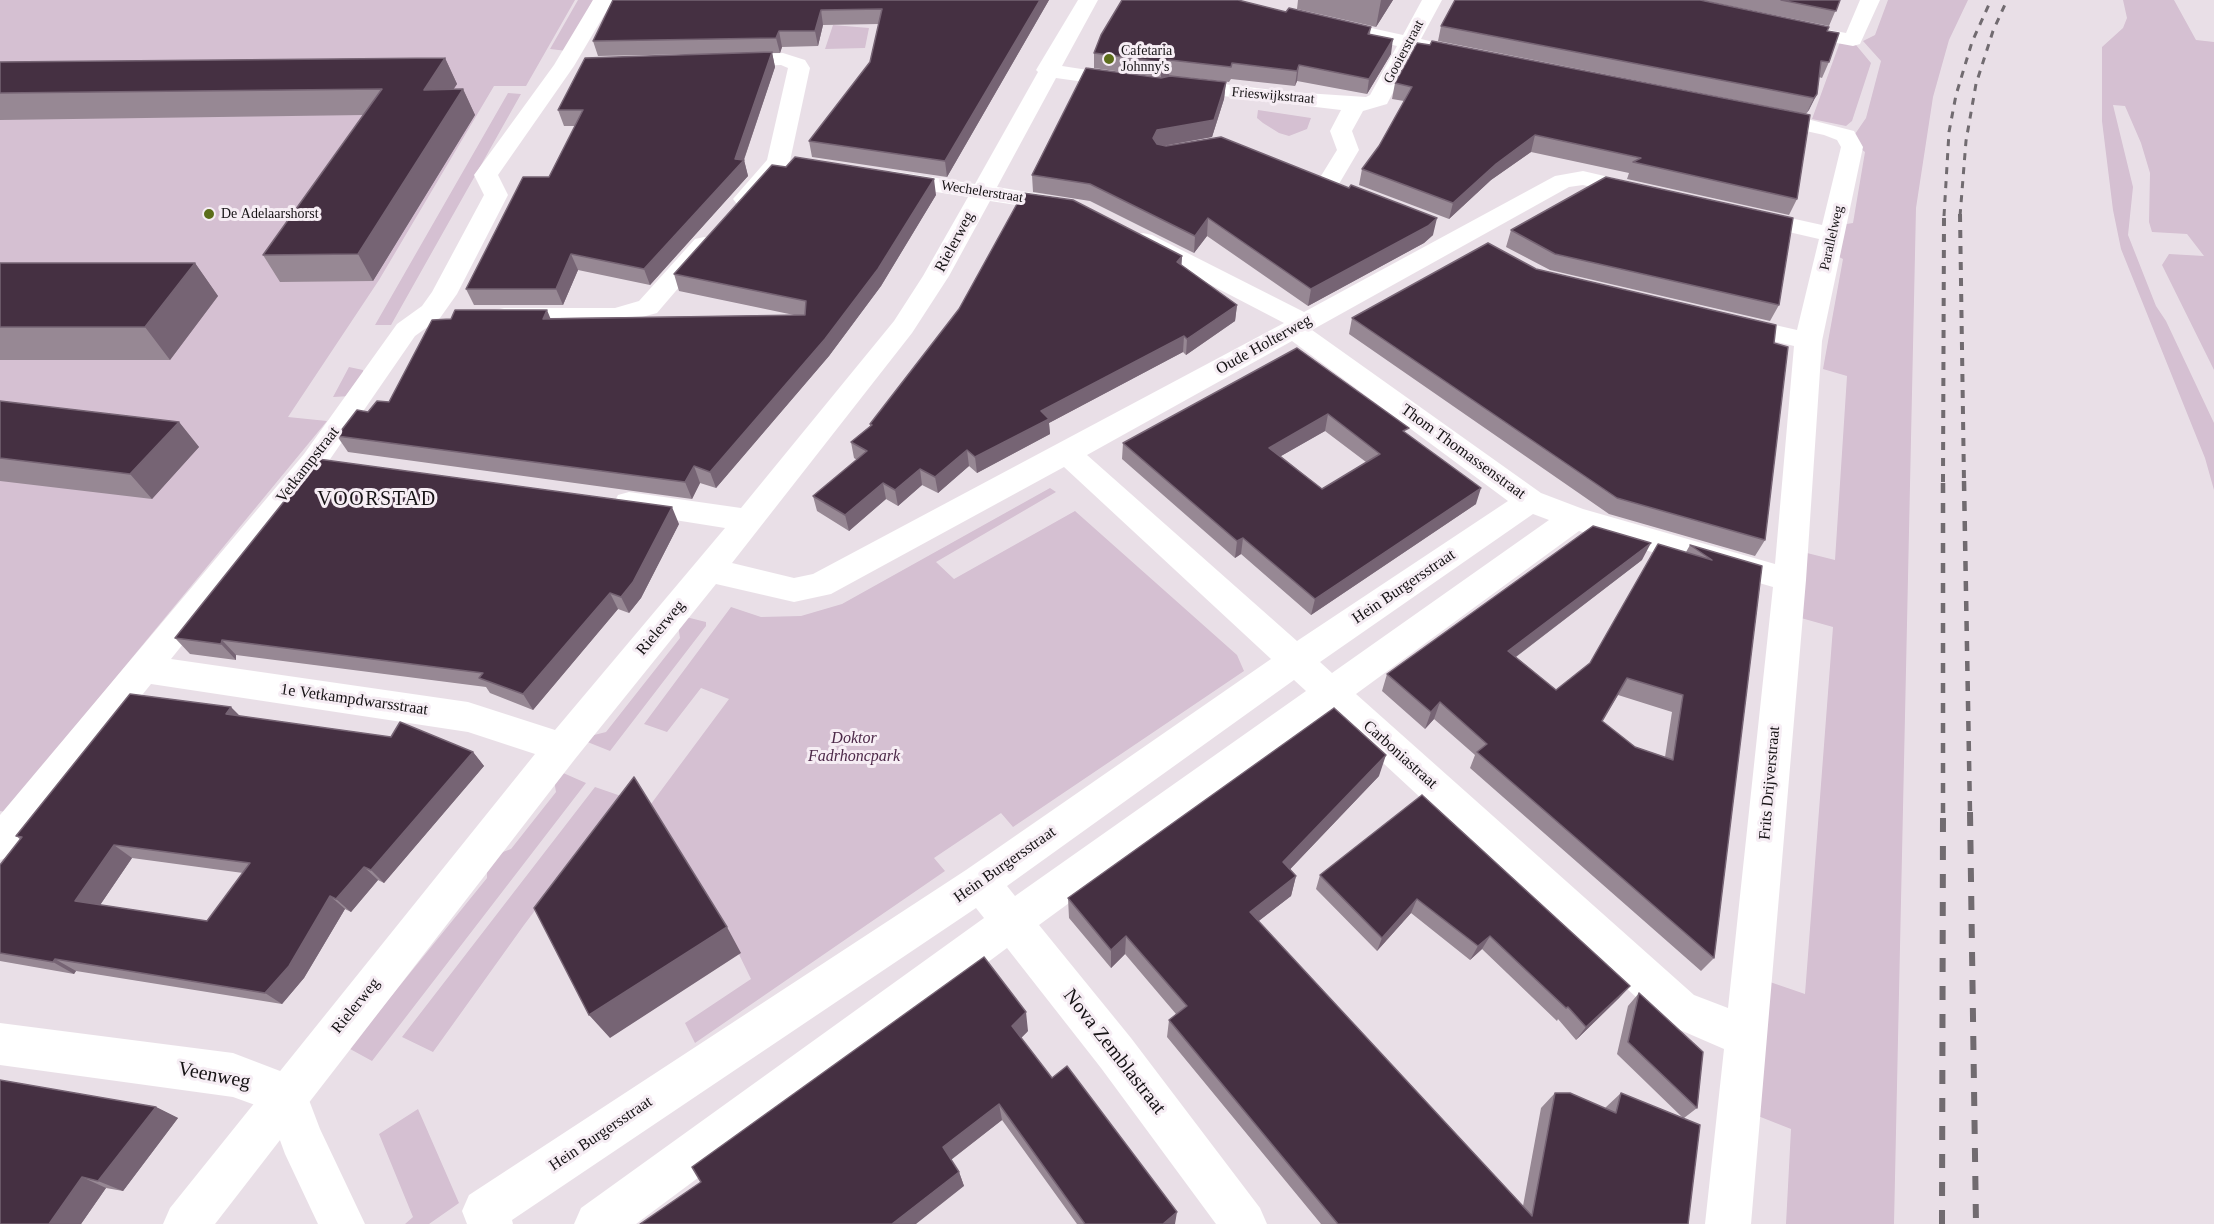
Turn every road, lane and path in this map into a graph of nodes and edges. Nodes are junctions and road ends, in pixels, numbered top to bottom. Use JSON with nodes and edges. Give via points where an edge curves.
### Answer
{"nodes":[{"id":1,"x":603,"y":0,"type":"edge"},
{"id":2,"x":1088,"y":0,"type":"edge"},
{"id":3,"x":1432,"y":0,"type":"edge"},
{"id":4,"x":1870,"y":0,"type":"edge"},
{"id":5,"x":1304,"y":19,"type":"edge"},
{"id":6,"x":1779,"y":26,"type":"edge"},
{"id":7,"x":1407,"y":43,"type":"junction"},
{"id":8,"x":1477,"y":57,"type":"edge"},
{"id":9,"x":702,"y":62,"type":"edge"},
{"id":10,"x":1047,"y":70,"type":"junction"},
{"id":11,"x":1355,"y":105,"type":"junction"},
{"id":12,"x":1740,"y":111,"type":"edge"},
{"id":13,"x":868,"y":174,"type":"edge"},
{"id":14,"x":1328,"y":184,"type":"edge"},
{"id":15,"x":982,"y":191,"type":"junction"},
{"id":16,"x":1663,"y":196,"type":"edge"},
{"id":17,"x":1731,"y":212,"type":"edge"},
{"id":18,"x":1090,"y":214,"type":"edge"},
{"id":19,"x":1433,"y":224,"type":"edge"},
{"id":20,"x":1123,"y":230,"type":"edge"},
{"id":21,"x":1833,"y":235,"type":"junction"},
{"id":22,"x":1464,"y":236,"type":"junction"},
{"id":23,"x":1493,"y":252,"type":"edge"},
{"id":24,"x":455,"y":315,"type":"junction"},
{"id":25,"x":1703,"y":316,"type":"edge"},
{"id":26,"x":1299,"y":326,"type":"junction"},
{"id":27,"x":1808,"y":341,"type":"junction"},
{"id":28,"x":1067,"y":453,"type":"junction"},
{"id":29,"x":314,"y":461,"type":"junction"},
{"id":30,"x":348,"y":465,"type":"edge"},
{"id":31,"x":606,"y":500,"type":"edge"},
{"id":32,"x":1530,"y":501,"type":"junction"},
{"id":33,"x":1574,"y":518,"type":"junction"},
{"id":34,"x":748,"y":520,"type":"junction"},
{"id":35,"x":709,"y":570,"type":"junction"},
{"id":36,"x":1790,"y":580,"type":"junction"},
{"id":37,"x":1296,"y":660,"type":"junction"},
{"id":38,"x":141,"y":669,"type":"junction"},
{"id":39,"x":1333,"y":693,"type":"junction"},
{"id":40,"x":562,"y":748,"type":"junction"},
{"id":41,"x":0,"y":843,"type":"edge"},
{"id":42,"x":980,"y":883,"type":"junction"},
{"id":43,"x":1011,"y":922,"type":"junction"},
{"id":44,"x":1746,"y":1037,"type":"junction"},
{"id":45,"x":0,"y":1044,"type":"edge"},
{"id":46,"x":286,"y":1094,"type":"junction"},
{"id":47,"x":186,"y":1224,"type":"edge"},
{"id":48,"x":342,"y":1224,"type":"edge"},
{"id":49,"x":490,"y":1224,"type":"edge"},
{"id":50,"x":597,"y":1224,"type":"edge"},
{"id":51,"x":1244,"y":1224,"type":"edge"},
{"id":52,"x":1728,"y":1224,"type":"edge"}],
"edges":[{"from":1,"to":24,"type":"street","name":"Vetkampstraat","via":[[575,65],[486,175],[496,195],[444,294]]},
{"from":2,"to":10,"type":"street","name":"Rielerweg"},
{"from":3,"to":7,"type":"street","name":"Gooierstraat"},
{"from":4,"to":6,"type":"street","via":[[1853,40]]},
{"from":5,"to":7,"type":"street"},
{"from":7,"to":8,"type":"street"},
{"from":7,"to":11,"type":"street","name":"Gooierstraat","via":[[1379,99]]},
{"from":9,"to":24,"type":"street","via":[[783,59],[798,64],[789,163],[724,221],[648,307],[616,316]]},
{"from":10,"to":11,"type":"street","name":"Frieswijkstraat"},
{"from":10,"to":15,"type":"street","name":"Rielerweg"},
{"from":11,"to":14,"type":"street","via":[[1341,131],[1348,150]]},
{"from":12,"to":21,"type":"street","name":"Parallelweg","via":[[1820,126],[1846,136],[1852,147]]},
{"from":13,"to":15,"type":"street","name":"Wechelerstraat"},
{"from":15,"to":18,"type":"street","name":"Wechelerstraat","via":[[1080,208]]},
{"from":15,"to":34,"type":"street","name":"Rielerweg","via":[[903,327]]},
{"from":16,"to":22,"type":"street","name":"Oude Holterweg","via":[[1583,178],[1563,181]]},
{"from":17,"to":21,"type":"street"},
{"from":19,"to":22,"type":"street"},
{"from":20,"to":26,"type":"street"},
{"from":21,"to":27,"type":"street","name":"Parallelweg"},
{"from":22,"to":23,"type":"street"},
{"from":22,"to":26,"type":"street","name":"Oude Holterweg"},
{"from":24,"to":29,"type":"street","name":"Vetkampstraat","via":[[406,330]]},
{"from":25,"to":27,"type":"street"},
{"from":26,"to":28,"type":"street","name":"Oude Holterweg"},
{"from":26,"to":32,"type":"street","name":"Thom Thomassenstraat"},
{"from":27,"to":36,"type":"street","name":"Frits Drijverstraat"},
{"from":28,"to":35,"type":"street","name":"Oude Holterweg","via":[[820,585],[794,590]]},
{"from":28,"to":37,"type":"street","name":"Carboniastraat"},
{"from":29,"to":30,"type":"street"},
{"from":29,"to":38,"type":"street","name":"Vetkampstraat"},
{"from":31,"to":34,"type":"street"},
{"from":32,"to":33,"type":"street","name":"Thom Thomassenstraat"},
{"from":32,"to":37,"type":"street","name":"Hein Burgersstraat"},
{"from":33,"to":36,"type":"street","name":"Thom Thomassenstraat"},
{"from":33,"to":39,"type":"street"},
{"from":34,"to":35,"type":"street","name":"Rielerweg"},
{"from":35,"to":40,"type":"street","name":"Rielerweg"},
{"from":36,"to":44,"type":"street","name":"Frits Drijverstraat"},
{"from":37,"to":39,"type":"street","name":"Carboniastraat"},
{"from":37,"to":42,"type":"street","name":"Hein Burgersstraat"},
{"from":38,"to":40,"type":"street","name":"1e Vetkampdwarsstraat","via":[[468,717]]},
{"from":38,"to":41,"type":"street","name":"Vetkampstraat"},
{"from":39,"to":43,"type":"street"},
{"from":39,"to":44,"type":"street","name":"Carboniastraat","via":[[1679,1009]]},
{"from":40,"to":46,"type":"street","name":"Rielerweg"},
{"from":42,"to":43,"type":"street","name":"Nova Zemblastraat"},
{"from":42,"to":49,"type":"street","name":"Hein Burgersstraat","via":[[485,1211]]},
{"from":43,"to":50,"type":"street"},
{"from":43,"to":51,"type":"street","name":"Nova Zemblastraat","via":[[1116,1053]]},
{"from":44,"to":52,"type":"street","name":"Frits Drijverstraat"},
{"from":45,"to":46,"type":"street","name":"Veenweg","via":[[232,1075]]},
{"from":46,"to":47,"type":"street","name":"Rielerweg"},
{"from":46,"to":48,"type":"street"}]}
